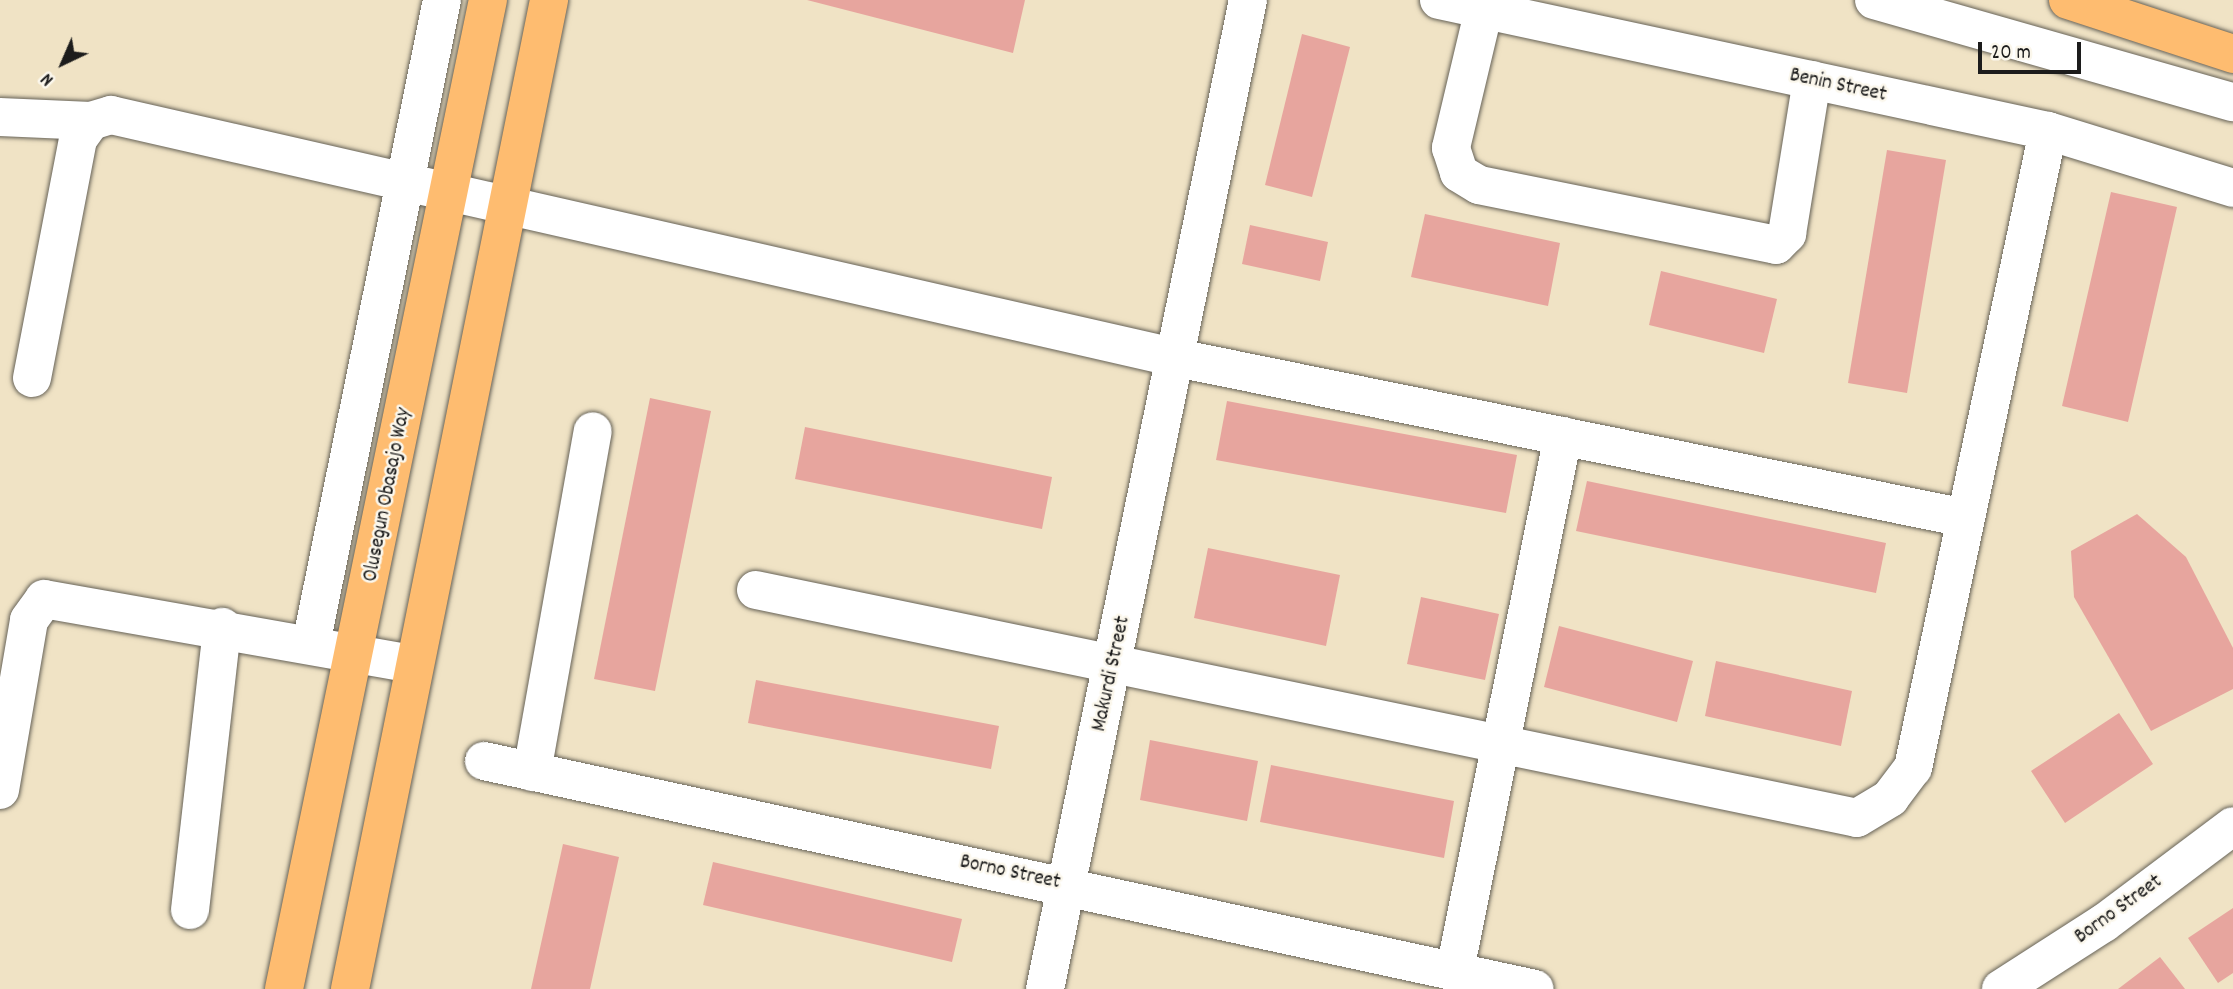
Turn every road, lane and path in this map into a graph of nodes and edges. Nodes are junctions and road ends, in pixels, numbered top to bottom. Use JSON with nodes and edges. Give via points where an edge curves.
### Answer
{"nodes":[{"id":1,"x":442,"y":0,"type":"edge"},
{"id":2,"x":488,"y":0,"type":"edge"},
{"id":3,"x":549,"y":0,"type":"edge"},
{"id":4,"x":1248,"y":0,"type":"edge"},
{"id":5,"x":1439,"y":0,"type":"edge"},
{"id":6,"x":1874,"y":0,"type":"edge"},
{"id":7,"x":2068,"y":0,"type":"edge"},
{"id":8,"x":2116,"y":7,"type":"edge"},
{"id":9,"x":1484,"y":9,"type":"junction"},
{"id":10,"x":2233,"y":54,"type":"edge"},
{"id":11,"x":1812,"y":80,"type":"junction"},
{"id":12,"x":2233,"y":102,"type":"edge"},
{"id":13,"x":0,"y":117,"type":"edge"},
{"id":14,"x":91,"y":121,"type":"junction"},
{"id":15,"x":2048,"y":131,"type":"junction"},
{"id":16,"x":404,"y":178,"type":"junction"},
{"id":17,"x":449,"y":188,"type":"junction"},
{"id":18,"x":2233,"y":188,"type":"edge"},
{"id":19,"x":507,"y":202,"type":"junction"},
{"id":20,"x":1177,"y":358,"type":"junction"},
{"id":21,"x":32,"y":378,"type":"dead end"},
{"id":22,"x":593,"y":431,"type":"dead end"},
{"id":23,"x":1563,"y":436,"type":"junction"},
{"id":24,"x":1965,"y":518,"type":"junction"},
{"id":25,"x":756,"y":590,"type":"dead end"},
{"id":26,"x":222,"y":627,"type":"junction"},
{"id":27,"x":311,"y":644,"type":"junction"},
{"id":28,"x":356,"y":652,"type":"junction"},
{"id":29,"x":414,"y":664,"type":"junction"},
{"id":30,"x":1114,"y":667,"type":"junction"},
{"id":31,"x":1500,"y":747,"type":"junction"},
{"id":32,"x":484,"y":761,"type":"dead end"},
{"id":33,"x":532,"y":772,"type":"junction"},
{"id":34,"x":0,"y":790,"type":"edge"},
{"id":35,"x":2233,"y":826,"type":"edge"},
{"id":36,"x":1068,"y":885,"type":"junction"},
{"id":37,"x":190,"y":910,"type":"dead end"},
{"id":38,"x":1455,"y":970,"type":"junction"},
{"id":39,"x":284,"y":989,"type":"edge"},
{"id":40,"x":350,"y":989,"type":"edge"},
{"id":41,"x":1045,"y":989,"type":"edge"},
{"id":42,"x":1535,"y":989,"type":"edge"},
{"id":43,"x":2001,"y":989,"type":"edge"}],
"edges":[{"from":1,"to":16,"type":"street"},
{"from":2,"to":17,"type":"main road","name":"Olusegun Obasajo Way"},
{"from":3,"to":19,"type":"main road"},
{"from":4,"to":20,"type":"street","name":"Makurdi Street"},
{"from":5,"to":9,"type":"street","name":"Benin Street"},
{"from":6,"to":12,"type":"street"},
{"from":7,"to":8,"type":"main road"},
{"from":8,"to":10,"type":"main road"},
{"from":9,"to":11,"type":"street","name":"Benin Street"},
{"from":9,"to":11,"type":"street","via":[[1451,148],[1459,173],[1479,186],[1776,245],[1787,234]]},
{"from":11,"to":15,"type":"street","name":"Benin Street"},
{"from":13,"to":14,"type":"street"},
{"from":14,"to":16,"type":"street","via":[[111,115]]},
{"from":14,"to":21,"type":"street","via":[[78,139]]},
{"from":15,"to":18,"type":"street","name":"Benin Street"},
{"from":15,"to":24,"type":"street"},
{"from":16,"to":17,"type":"street"},
{"from":16,"to":27,"type":"street"},
{"from":17,"to":19,"type":"street"},
{"from":17,"to":28,"type":"main road","name":"Olusegun Obasajo Way"},
{"from":19,"to":20,"type":"street"},
{"from":19,"to":29,"type":"main road"},
{"from":20,"to":23,"type":"street"},
{"from":20,"to":30,"type":"street","name":"Makurdi Street"},
{"from":22,"to":33,"type":"street"},
{"from":23,"to":24,"type":"street"},
{"from":23,"to":31,"type":"street"},
{"from":24,"to":31,"type":"street","via":[[1913,768],[1890,798],[1857,818]]},
{"from":25,"to":30,"type":"street"},
{"from":26,"to":27,"type":"street"},
{"from":26,"to":34,"type":"street","via":[[44,599],[29,620]]},
{"from":26,"to":37,"type":"street"},
{"from":27,"to":28,"type":"street"},
{"from":28,"to":29,"type":"street"},
{"from":28,"to":39,"type":"main road","name":"Olusegun Obasajo Way"},
{"from":29,"to":40,"type":"main road"},
{"from":30,"to":31,"type":"street"},
{"from":30,"to":36,"type":"street","name":"Makurdi Street"},
{"from":31,"to":38,"type":"street"},
{"from":32,"to":33,"type":"street","name":"Borno Street"},
{"from":33,"to":36,"type":"street","name":"Borno Street"},
{"from":35,"to":43,"type":"street","name":"Borno Street","via":[[2104,923]]},
{"from":36,"to":38,"type":"street","name":"Borno Street"},
{"from":36,"to":41,"type":"street","name":"Makurdi Street"},
{"from":38,"to":42,"type":"street","name":"Borno Street"}]}
